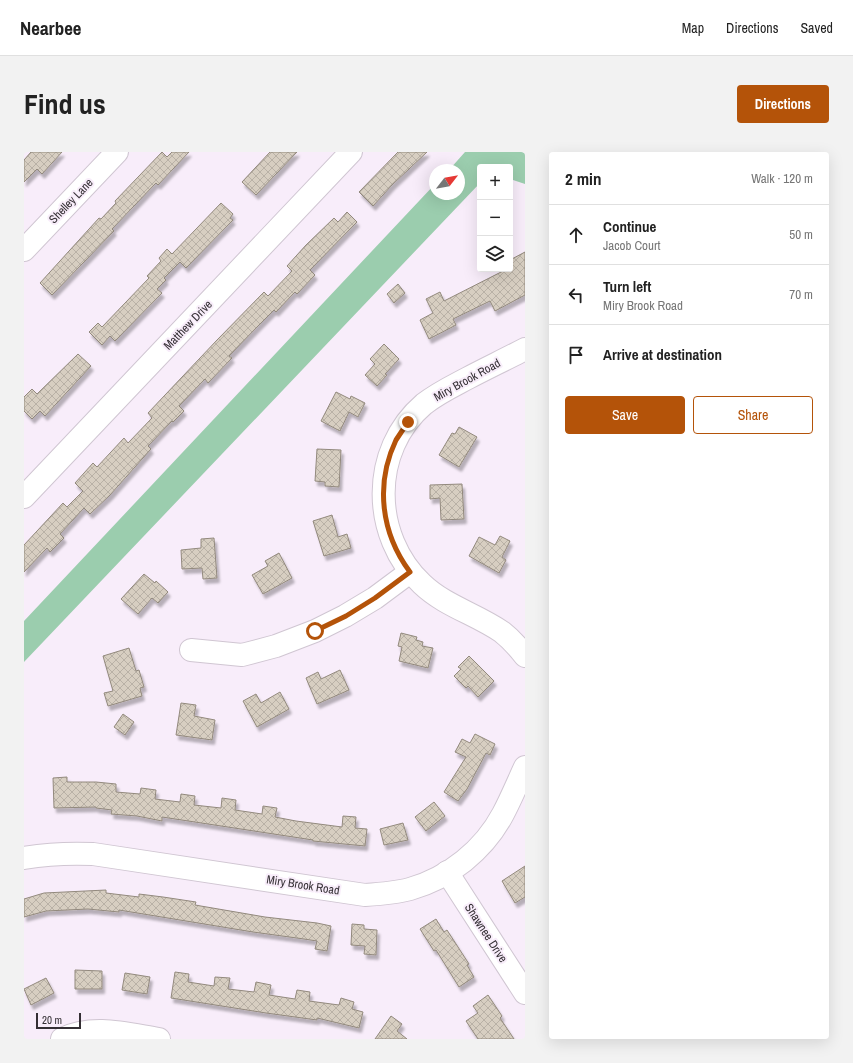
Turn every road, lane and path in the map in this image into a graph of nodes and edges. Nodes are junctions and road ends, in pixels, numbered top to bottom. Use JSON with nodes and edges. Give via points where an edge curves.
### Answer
{"nodes":[{"id":1,"x":117,"y":152,"type":"edge"},
{"id":2,"x":351,"y":152,"type":"edge"},
{"id":3,"x":24,"y":250,"type":"edge"},
{"id":4,"x":525,"y":349,"type":"edge"},
{"id":5,"x":24,"y":497,"type":"edge"},
{"id":6,"x":410,"y":572,"type":"junction"},
{"id":7,"x":191,"y":650,"type":"dead end"},
{"id":8,"x":525,"y":656,"type":"edge"},
{"id":9,"x":525,"y":767,"type":"edge"},
{"id":10,"x":24,"y":858,"type":"edge"},
{"id":11,"x":447,"y":872,"type":"junction"},
{"id":12,"x":525,"y":993,"type":"edge"},
{"id":13,"x":62,"y":1039,"type":"edge"},
{"id":14,"x":159,"y":1039,"type":"edge"}],
"edges":[{"from":1,"to":3,"type":"street","name":"Shelley Lane"},
{"from":2,"to":5,"type":"street","name":"Matthew Drive"},
{"from":4,"to":6,"type":"street","name":"Miry Brook Road","via":[[441,392],[418,410],[397,440],[388,461],[383,503],[386,524],[393,544]]},
{"from":6,"to":7,"type":"street","via":[[346,616],[276,646],[242,655]]},
{"from":6,"to":8,"type":"street","name":"Miry Brook Road","via":[[439,598],[502,632]]},
{"from":9,"to":11,"type":"street","name":"Miry Brook Road","via":[[490,835],[473,853]]},
{"from":10,"to":11,"type":"street","name":"Miry Brook Road","via":[[68,853],[93,854],[365,895],[410,889]]},
{"from":11,"to":12,"type":"street","name":"Shawnee Drive"},
{"from":13,"to":14,"type":"street","via":[[88,1031],[105,1030]]}]}
